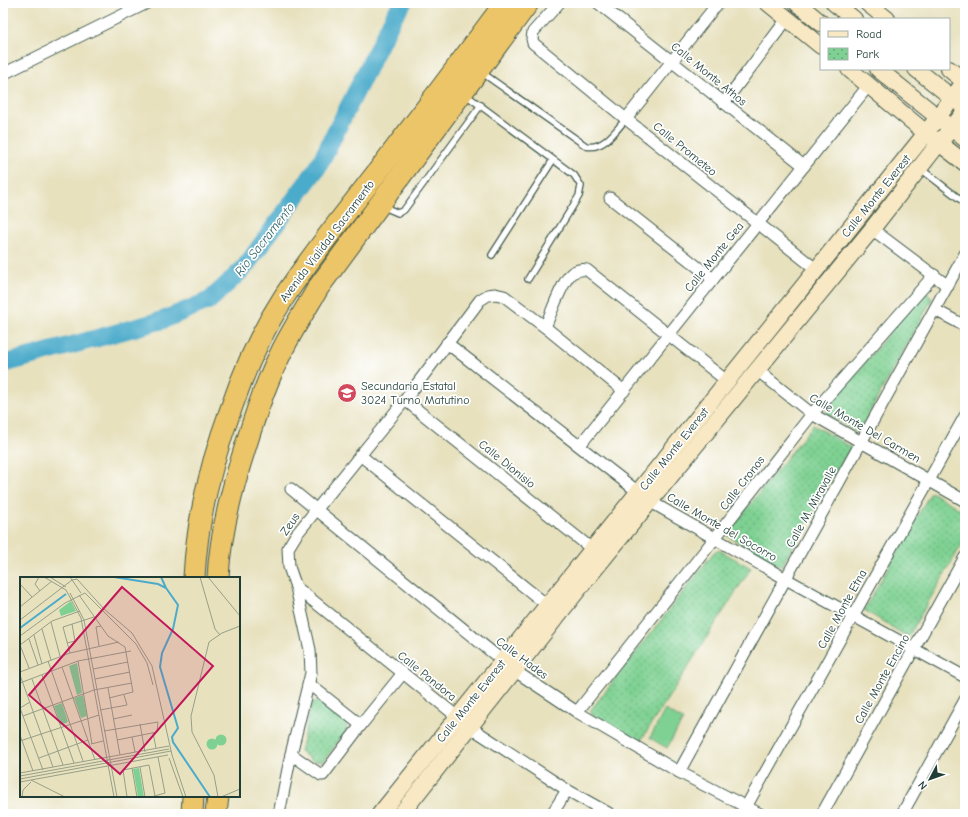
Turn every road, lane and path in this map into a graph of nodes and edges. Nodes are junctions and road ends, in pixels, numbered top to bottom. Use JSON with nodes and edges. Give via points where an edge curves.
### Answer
{"nodes":[{"id":1,"x":147,"y":3,"type":"edge"},
{"id":2,"x":505,"y":3,"type":"edge"},
{"id":3,"x":528,"y":3,"type":"edge"},
{"id":4,"x":559,"y":3,"type":"edge"},
{"id":5,"x":598,"y":3,"type":"edge"},
{"id":6,"x":718,"y":3,"type":"edge"},
{"id":7,"x":768,"y":3,"type":"edge"},
{"id":8,"x":797,"y":3,"type":"edge"},
{"id":9,"x":834,"y":3,"type":"edge"},
{"id":10,"x":867,"y":3,"type":"edge"},
{"id":11,"x":610,"y":7,"type":"edge"},
{"id":12,"x":787,"y":18,"type":"junction"},
{"id":13,"x":853,"y":18,"type":"edge"},
{"id":14,"x":886,"y":18,"type":"edge"},
{"id":15,"x":820,"y":22,"type":"edge"},
{"id":16,"x":820,"y":45,"type":"edge"},
{"id":17,"x":672,"y":61,"type":"junction"},
{"id":18,"x":478,"y":69,"type":"junction"},
{"id":19,"x":850,"y":70,"type":"edge"},
{"id":20,"x":879,"y":70,"type":"edge"},
{"id":21,"x":917,"y":70,"type":"edge"},
{"id":22,"x":950,"y":70,"type":"edge"},
{"id":23,"x":3,"y":74,"type":"edge"},
{"id":24,"x":965,"y":81,"type":"edge"},
{"id":25,"x":869,"y":85,"type":"junction"},
{"id":26,"x":462,"y":92,"type":"junction"},
{"id":27,"x":724,"y":103,"type":"junction"},
{"id":28,"x":959,"y":103,"type":"edge"},
{"id":29,"x":480,"y":105,"type":"junction"},
{"id":30,"x":965,"y":112,"type":"edge"},
{"id":31,"x":938,"y":117,"type":"junction"},
{"id":32,"x":626,"y":119,"type":"junction"},
{"id":33,"x":952,"y":128,"type":"junction"},
{"id":34,"x":926,"y":133,"type":"junction"},
{"id":35,"x":965,"y":139,"type":"edge"},
{"id":36,"x":939,"y":143,"type":"junction"},
{"id":37,"x":554,"y":160,"type":"junction"},
{"id":38,"x":965,"y":163,"type":"edge"},
{"id":39,"x":804,"y":166,"type":"junction"},
{"id":40,"x":920,"y":168,"type":"junction"},
{"id":41,"x":610,"y":198,"type":"dead end"},
{"id":42,"x":965,"y":203,"type":"edge"},
{"id":43,"x":380,"y":205,"type":"junction"},
{"id":44,"x":758,"y":224,"type":"junction"},
{"id":45,"x":872,"y":229,"type":"junction"},
{"id":46,"x":965,"y":254,"type":"edge"},
{"id":47,"x":492,"y":255,"type":"dead end"},
{"id":48,"x":817,"y":270,"type":"junction"},
{"id":49,"x":934,"y":275,"type":"junction"},
{"id":50,"x":528,"y":279,"type":"dead end"},
{"id":51,"x":713,"y":279,"type":"junction"},
{"id":52,"x":948,"y":286,"type":"junction"},
{"id":53,"x":935,"y":310,"type":"junction"},
{"id":54,"x":965,"y":326,"type":"edge"},
{"id":55,"x":545,"y":327,"type":"junction"},
{"id":56,"x":669,"y":335,"type":"junction"},
{"id":57,"x":447,"y":343,"type":"junction"},
{"id":58,"x":757,"y":370,"type":"junction"},
{"id":59,"x":728,"y":382,"type":"junction"},
{"id":60,"x":624,"y":391,"type":"junction"},
{"id":61,"x":404,"y":400,"type":"junction"},
{"id":62,"x":812,"y":414,"type":"junction"},
{"id":63,"x":965,"y":416,"type":"edge"},
{"id":64,"x":862,"y":442,"type":"junction"},
{"id":65,"x":580,"y":445,"type":"junction"},
{"id":66,"x":360,"y":455,"type":"junction"},
{"id":67,"x":930,"y":480,"type":"junction"},
{"id":68,"x":291,"y":489,"type":"dead end"},
{"id":69,"x":645,"y":497,"type":"junction"},
{"id":70,"x":965,"y":501,"type":"edge"},
{"id":71,"x":316,"y":509,"type":"junction"},
{"id":72,"x":715,"y":538,"type":"junction"},
{"id":73,"x":592,"y":549,"type":"junction"},
{"id":74,"x":965,"y":557,"type":"edge"},
{"id":75,"x":194,"y":577,"type":"edge"},
{"id":76,"x":218,"y":577,"type":"edge"},
{"id":77,"x":786,"y":579,"type":"junction"},
{"id":78,"x":296,"y":587,"type":"junction"},
{"id":79,"x":548,"y":605,"type":"junction"},
{"id":80,"x":854,"y":615,"type":"junction"},
{"id":81,"x":914,"y":649,"type":"junction"},
{"id":82,"x":509,"y":666,"type":"junction"},
{"id":83,"x":403,"y":673,"type":"junction"},
{"id":84,"x":965,"y":678,"type":"edge"},
{"id":85,"x":309,"y":684,"type":"junction"},
{"id":86,"x":965,"y":700,"type":"edge"},
{"id":87,"x":577,"y":712,"type":"junction"},
{"id":88,"x":464,"y":722,"type":"junction"},
{"id":89,"x":361,"y":725,"type":"junction"},
{"id":90,"x":292,"y":754,"type":"junction"},
{"id":91,"x":679,"y":772,"type":"junction"},
{"id":92,"x":567,"y":790,"type":"junction"},
{"id":93,"x":193,"y":797,"type":"edge"},
{"id":94,"x":218,"y":797,"type":"edge"},
{"id":95,"x":744,"y":810,"type":"edge"},
{"id":96,"x":192,"y":814,"type":"edge"},
{"id":97,"x":216,"y":814,"type":"edge"},
{"id":98,"x":279,"y":814,"type":"edge"},
{"id":99,"x":380,"y":814,"type":"edge"},
{"id":100,"x":401,"y":814,"type":"edge"},
{"id":101,"x":552,"y":814,"type":"edge"},
{"id":102,"x":610,"y":814,"type":"edge"},
{"id":103,"x":760,"y":814,"type":"edge"},
{"id":104,"x":822,"y":814,"type":"edge"},
{"id":105,"x":902,"y":814,"type":"edge"}],
"edges":[{"from":1,"to":23,"type":"street"},
{"from":2,"to":75,"type":"highway","name":"Avenida Vialidad Sacramento","via":[[319,248],[272,317],[241,380],[210,472],[202,504]]},
{"from":3,"to":18,"type":"highway","name":"Avenida Vialidad Sacramento"},
{"from":4,"to":32,"type":"street","name":"Calle Prometeo","via":[[533,32],[532,40]]},
{"from":5,"to":11,"type":"street","name":"Calle Monte Athos"},
{"from":6,"to":17,"type":"street"},
{"from":7,"to":12,"type":"street"},
{"from":8,"to":15,"type":"street"},
{"from":9,"to":13,"type":"street"},
{"from":10,"to":14,"type":"street"},
{"from":11,"to":17,"type":"street","name":"Calle Monte Athos"},
{"from":12,"to":16,"type":"street"},
{"from":12,"to":27,"type":"street"},
{"from":17,"to":27,"type":"street","name":"Calle Monte Athos"},
{"from":17,"to":32,"type":"street"},
{"from":18,"to":26,"type":"highway","name":"Avenida Vialidad Sacramento"},
{"from":18,"to":32,"type":"lane","via":[[586,146],[598,146],[605,142]]},
{"from":19,"to":25,"type":"street"},
{"from":20,"to":31,"type":"street"},
{"from":21,"to":28,"type":"street"},
{"from":22,"to":24,"type":"street"},
{"from":24,"to":28,"type":"street","name":"Calle Monte Everest"},
{"from":25,"to":34,"type":"street"},
{"from":25,"to":39,"type":"street","name":"Calle Monte Gea"},
{"from":26,"to":29,"type":"lane"},
{"from":26,"to":43,"type":"highway","name":"Avenida Vialidad Sacramento"},
{"from":27,"to":39,"type":"street","name":"Calle Monte Athos"},
{"from":28,"to":31,"type":"street","name":"Calle Monte Everest"},
{"from":29,"to":37,"type":"lane"},
{"from":29,"to":43,"type":"lane","via":[[404,210],[398,213]]},
{"from":30,"to":33,"type":"street","name":"Calle Monte Everest"},
{"from":31,"to":33,"type":"street"},
{"from":31,"to":34,"type":"street","name":"Calle Monte Everest"},
{"from":32,"to":44,"type":"street","name":"Calle Prometeo"},
{"from":33,"to":35,"type":"street"},
{"from":33,"to":36,"type":"street","name":"Calle Monte Everest"},
{"from":34,"to":36,"type":"street"},
{"from":34,"to":48,"type":"street","name":"Calle Monte Everest"},
{"from":36,"to":38,"type":"street"},
{"from":36,"to":40,"type":"street","name":"Calle Monte Everest"},
{"from":37,"to":47,"type":"lane"},
{"from":37,"to":50,"type":"lane","via":[[574,175],[581,190]]},
{"from":39,"to":44,"type":"street","name":"Calle Monte Gea"},
{"from":40,"to":42,"type":"lane"},
{"from":40,"to":45,"type":"street","name":"Calle Monte Everest"},
{"from":41,"to":51,"type":"street"},
{"from":43,"to":76,"type":"highway","name":"Avenida Vialidad Sacramento","via":[[318,288],[289,337],[264,389],[232,492]]},
{"from":44,"to":48,"type":"street","name":"Calle Prometeo"},
{"from":44,"to":51,"type":"street","name":"Calle Monte Gea"},
{"from":45,"to":49,"type":"street"},
{"from":45,"to":58,"type":"street","name":"Calle Monte Everest"},
{"from":46,"to":52,"type":"street","name":"Calle M. Miravalle"},
{"from":48,"to":59,"type":"street","name":"Calle Monte Everest"},
{"from":49,"to":52,"type":"street"},
{"from":49,"to":62,"type":"street","name":"Calle Cronos"},
{"from":51,"to":56,"type":"street","name":"Calle Monte Gea"},
{"from":52,"to":53,"type":"street","name":"Calle M. Miravalle"},
{"from":53,"to":54,"type":"street"},
{"from":53,"to":64,"type":"street","name":"Calle M. Miravalle"},
{"from":55,"to":56,"type":"street","via":[[567,280],[575,271],[584,269]]},
{"from":55,"to":57,"type":"street","name":"Zeus","via":[[504,296],[488,295],[480,300]]},
{"from":55,"to":60,"type":"street"},
{"from":56,"to":59,"type":"street"},
{"from":56,"to":60,"type":"street","name":"Calle Monte Gea"},
{"from":57,"to":61,"type":"street","name":"Zeus"},
{"from":57,"to":65,"type":"street","name":"Calle Monte del Socorro"},
{"from":58,"to":62,"type":"street","name":"Calle Monte Del Carmen"},
{"from":58,"to":69,"type":"street","name":"Calle Monte Everest"},
{"from":59,"to":69,"type":"street","name":"Calle Monte Everest"},
{"from":60,"to":65,"type":"street","name":"Calle Monte Gea"},
{"from":61,"to":66,"type":"street","name":"Zeus"},
{"from":61,"to":73,"type":"street","name":"Calle Dionisio"},
{"from":62,"to":64,"type":"street","name":"Calle Monte Del Carmen"},
{"from":62,"to":72,"type":"street","name":"Calle Cronos"},
{"from":63,"to":67,"type":"street","name":"Calle Monte Etna"},
{"from":64,"to":67,"type":"street","name":"Calle Monte Del Carmen"},
{"from":64,"to":77,"type":"street","name":"Calle M. Miravalle"},
{"from":65,"to":69,"type":"street","name":"Calle Monte del Socorro"},
{"from":66,"to":71,"type":"street","name":"Zeus"},
{"from":66,"to":79,"type":"street"},
{"from":67,"to":70,"type":"street","name":"Calle Monte Del Carmen"},
{"from":67,"to":80,"type":"street","name":"Calle Monte Etna"},
{"from":68,"to":71,"type":"street","name":"Calle Hades"},
{"from":69,"to":72,"type":"street","name":"Calle Monte del Socorro"},
{"from":69,"to":73,"type":"street","name":"Calle Monte Everest"},
{"from":69,"to":82,"type":"street","name":"Calle Monte Everest","via":[[581,586]]},
{"from":71,"to":78,"type":"street","name":"Zeus","via":[[288,548],[289,567]]},
{"from":71,"to":82,"type":"street","name":"Calle Hades"},
{"from":72,"to":77,"type":"street","name":"Calle Monte del Socorro"},
{"from":72,"to":87,"type":"street","name":"Calle Cronos"},
{"from":73,"to":79,"type":"street","name":"Calle Monte Everest"},
{"from":74,"to":81,"type":"street","name":"Calle Monte Encino"},
{"from":77,"to":80,"type":"street","name":"Calle Monte del Socorro"},
{"from":77,"to":91,"type":"street","name":"Calle M. Miravalle"},
{"from":78,"to":83,"type":"street","name":"Calle Pandora"},
{"from":78,"to":85,"type":"street","name":"Zeus","via":[[312,662]]},
{"from":79,"to":82,"type":"street","name":"Calle Monte Everest"},
{"from":80,"to":81,"type":"street","name":"Calle Monte del Socorro"},
{"from":80,"to":95,"type":"street","name":"Calle Monte Etna"},
{"from":81,"to":84,"type":"street","name":"Calle Monte del Socorro"},
{"from":81,"to":104,"type":"street","name":"Calle Monte Encino"},
{"from":82,"to":87,"type":"street","name":"Calle Hades"},
{"from":82,"to":88,"type":"street","name":"Calle Monte Everest"},
{"from":83,"to":88,"type":"street","name":"Calle Pandora"},
{"from":83,"to":89,"type":"street"},
{"from":85,"to":89,"type":"street"},
{"from":85,"to":90,"type":"street","name":"Zeus"},
{"from":86,"to":105,"type":"street"},
{"from":87,"to":91,"type":"street","name":"Calle Hades"},
{"from":88,"to":92,"type":"street","name":"Calle Pandora"},
{"from":88,"to":99,"type":"street","name":"Calle Monte Everest"},
{"from":88,"to":100,"type":"street","name":"Calle Monte Everest"},
{"from":89,"to":90,"type":"street","via":[[322,775]]},
{"from":90,"to":98,"type":"street","name":"Zeus"},
{"from":91,"to":95,"type":"street","name":"Calle Hades"},
{"from":92,"to":101,"type":"street"},
{"from":92,"to":102,"type":"street","name":"Calle Pandora"},
{"from":93,"to":96,"type":"highway"},
{"from":94,"to":97,"type":"highway"},
{"from":95,"to":103,"type":"street","name":"Calle Hades"}]}
